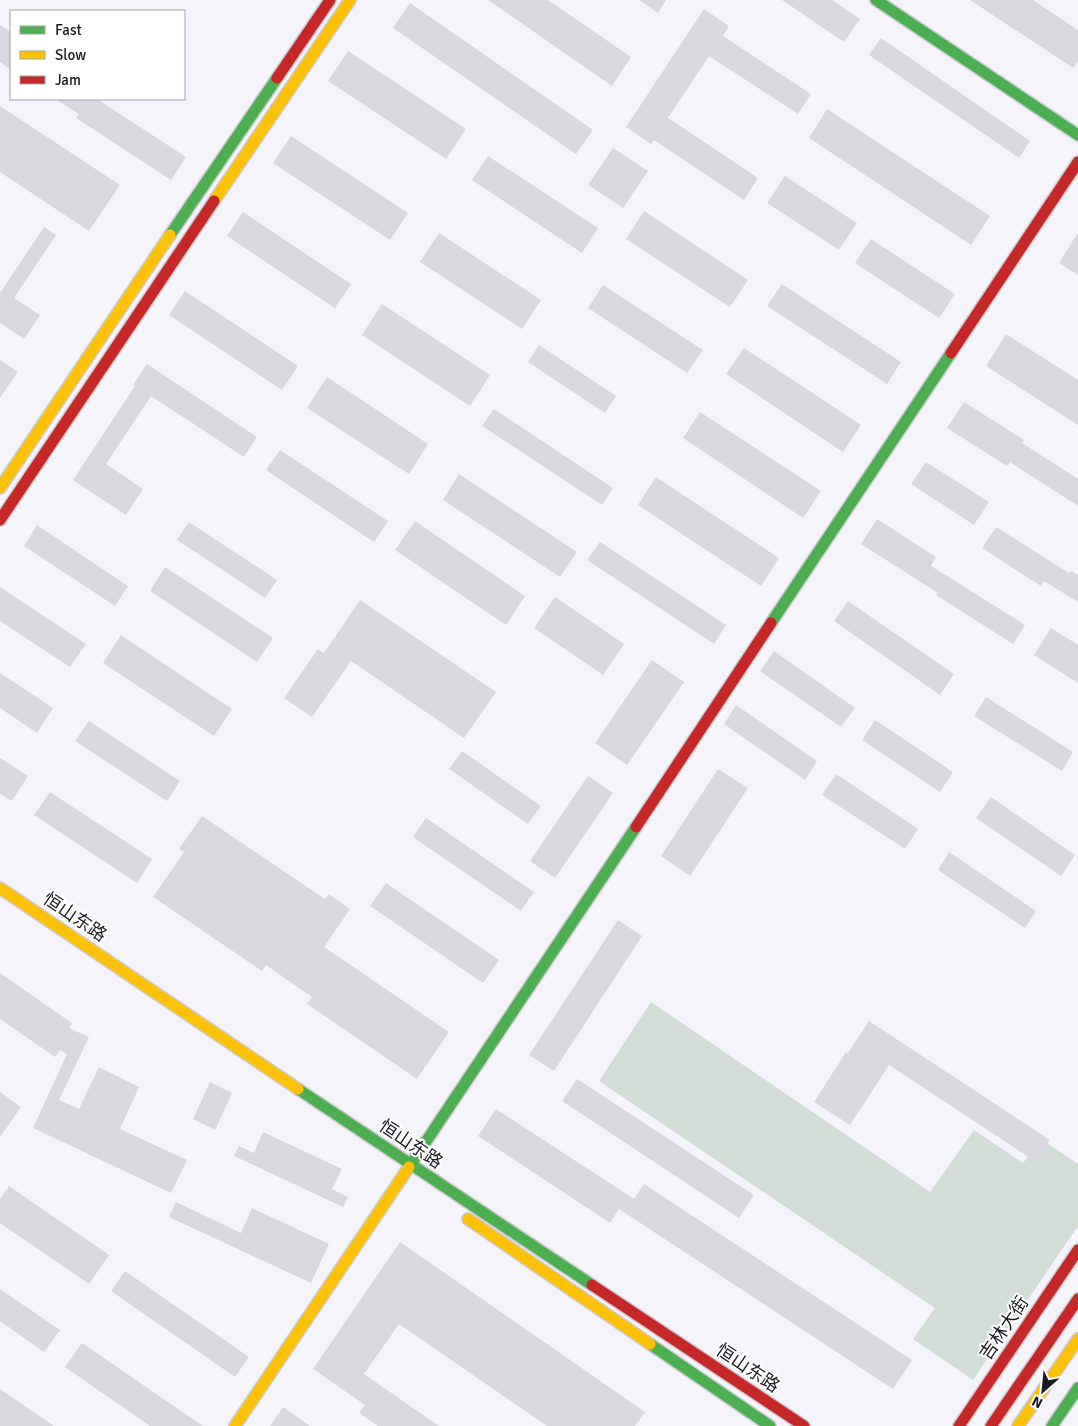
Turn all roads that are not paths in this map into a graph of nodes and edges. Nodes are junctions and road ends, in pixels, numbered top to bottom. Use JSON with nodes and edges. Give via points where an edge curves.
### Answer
{"nodes":[{"id":1,"x":330,"y":0,"type":"edge"},
{"id":2,"x":350,"y":0,"type":"edge"},
{"id":3,"x":876,"y":0,"type":"edge"},
{"id":4,"x":1078,"y":135,"type":"edge"},
{"id":5,"x":1078,"y":162,"type":"edge"},
{"id":6,"x":0,"y":488,"type":"edge"},
{"id":7,"x":0,"y":520,"type":"edge"},
{"id":8,"x":0,"y":888,"type":"edge"},
{"id":9,"x":0,"y":900,"type":"edge"},
{"id":10,"x":239,"y":1063,"type":"dead end"},
{"id":11,"x":410,"y":1165,"type":"junction"},
{"id":12,"x":461,"y":1214,"type":"dead end"},
{"id":13,"x":1078,"y":1250,"type":"edge"},
{"id":14,"x":1078,"y":1299,"type":"edge"},
{"id":15,"x":1078,"y":1338,"type":"edge"},
{"id":16,"x":1078,"y":1388,"type":"edge"},
{"id":17,"x":235,"y":1426,"type":"edge"},
{"id":18,"x":770,"y":1426,"type":"edge"},
{"id":19,"x":804,"y":1426,"type":"edge"},
{"id":20,"x":959,"y":1426,"type":"edge"},
{"id":21,"x":991,"y":1426,"type":"edge"},
{"id":22,"x":1018,"y":1426,"type":"edge"},
{"id":23,"x":1052,"y":1426,"type":"edge"}],
"edges":[{"from":1,"to":6,"type":"street"},
{"from":2,"to":7,"type":"street"},
{"from":3,"to":4,"type":"street"},
{"from":5,"to":11,"type":"street"},
{"from":8,"to":11,"type":"street","name":"恒山东路"},
{"from":9,"to":10,"type":"street","name":"恒山东路"},
{"from":11,"to":17,"type":"street"},
{"from":11,"to":19,"type":"street","name":"恒山东路"},
{"from":12,"to":18,"type":"street","name":"恒山东路"},
{"from":13,"to":20,"type":"street","name":"吉林大街"},
{"from":14,"to":21,"type":"street"},
{"from":15,"to":22,"type":"street"},
{"from":16,"to":23,"type":"street"}]}
